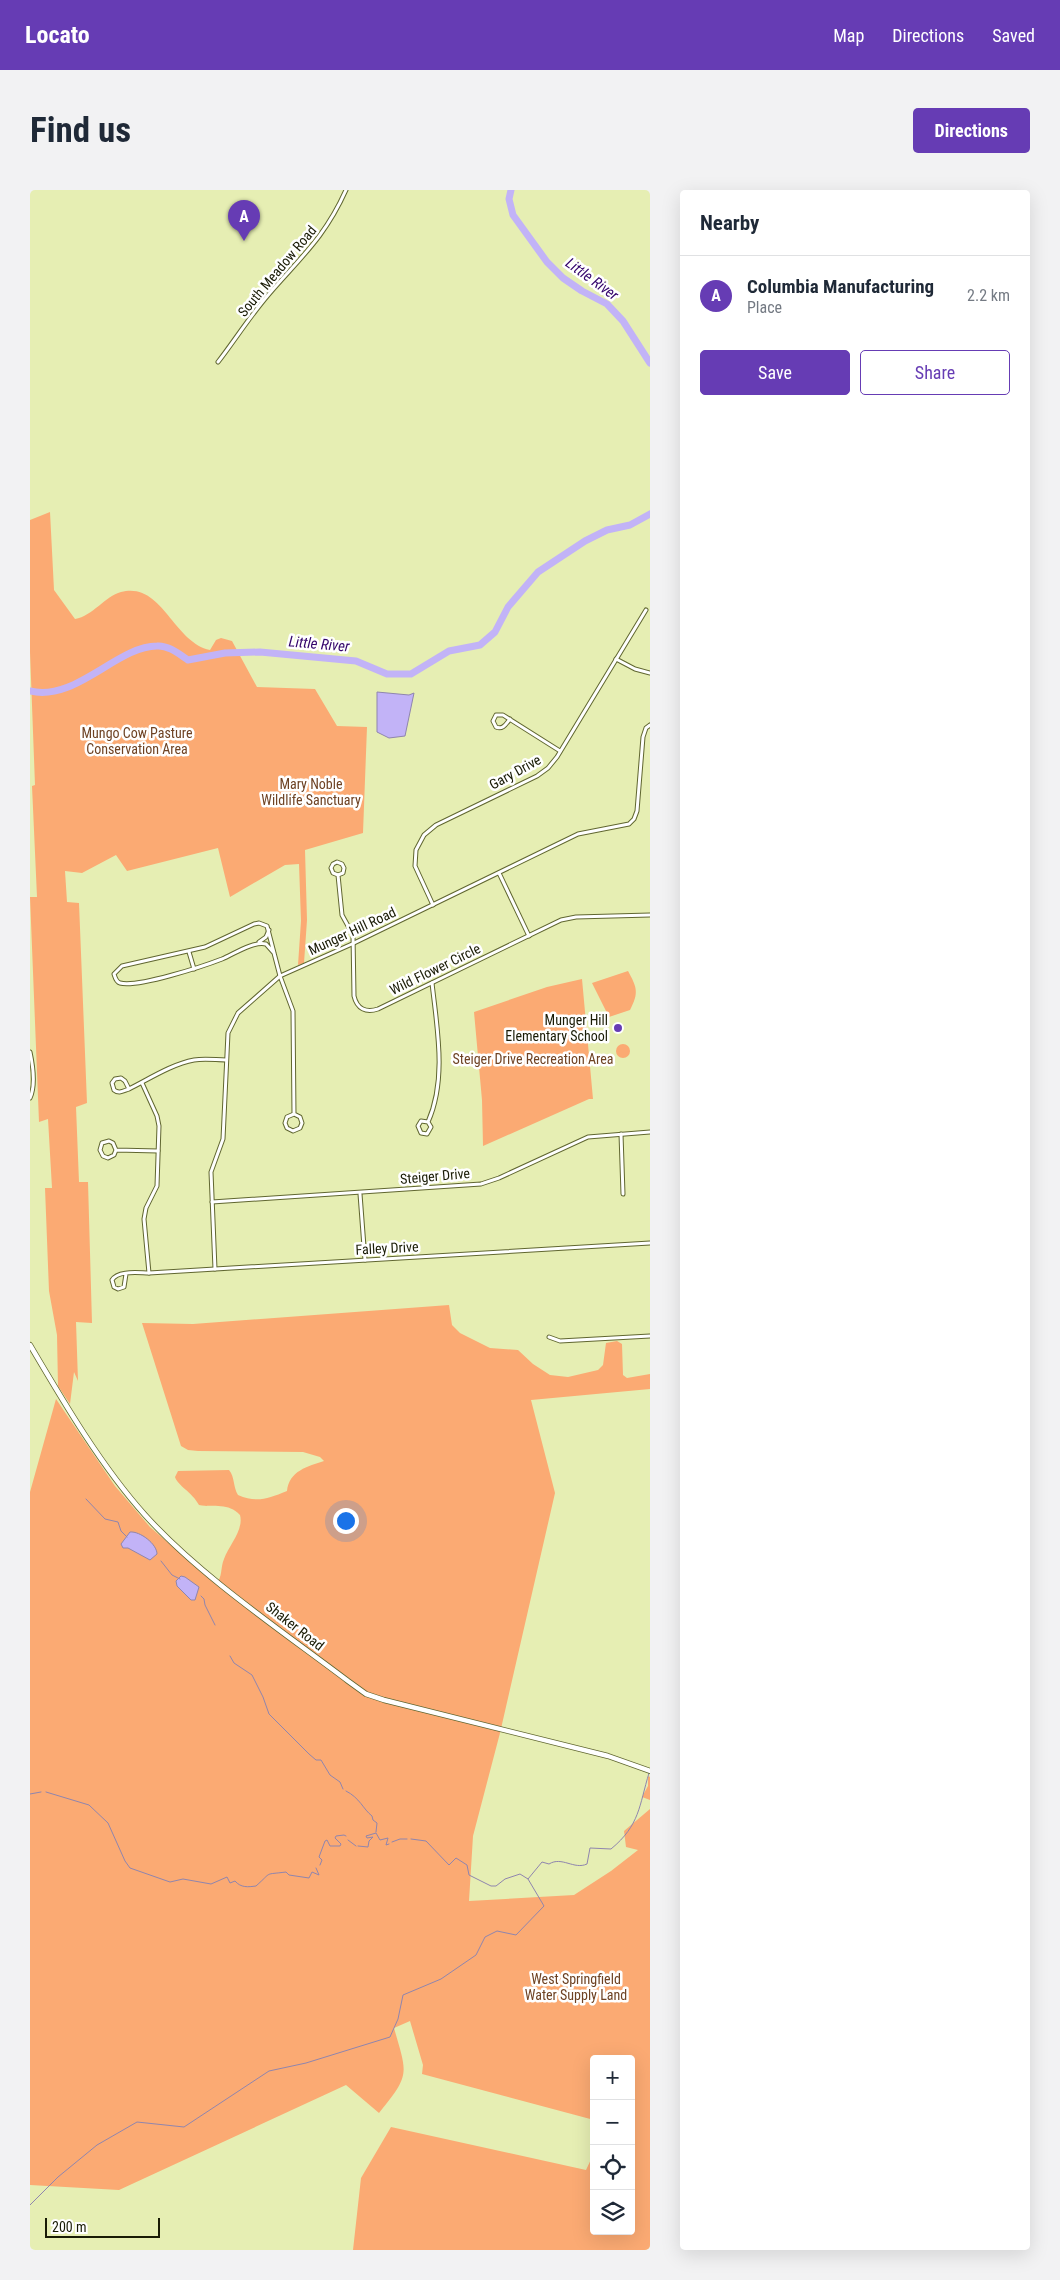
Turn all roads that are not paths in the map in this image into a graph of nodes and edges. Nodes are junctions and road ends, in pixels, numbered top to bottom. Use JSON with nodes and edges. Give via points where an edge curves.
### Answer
{"nodes":[{"id":1,"x":346,"y":190,"type":"edge"},
{"id":2,"x":218,"y":362,"type":"dead end"},
{"id":3,"x":646,"y":610,"type":"dead end"},
{"id":4,"x":616,"y":658,"type":"junction"},
{"id":5,"x":650,"y":673,"type":"edge"},
{"id":6,"x":510,"y":719,"type":"junction"},
{"id":7,"x":650,"y":725,"type":"edge"},
{"id":8,"x":560,"y":751,"type":"junction"},
{"id":9,"x":498,"y":874,"type":"junction"},
{"id":10,"x":338,"y":875,"type":"junction"},
{"id":11,"x":433,"y":905,"type":"junction"},
{"id":12,"x":650,"y":915,"type":"edge"},
{"id":13,"x":269,"y":930,"type":"junction"},
{"id":14,"x":529,"y":936,"type":"junction"},
{"id":15,"x":256,"y":944,"type":"junction"},
{"id":16,"x":352,"y":944,"type":"junction"},
{"id":17,"x":188,"y":952,"type":"junction"},
{"id":18,"x":274,"y":953,"type":"junction"},
{"id":19,"x":194,"y":969,"type":"junction"},
{"id":20,"x":280,"y":976,"type":"junction"},
{"id":21,"x":432,"y":983,"type":"junction"},
{"id":22,"x":30,"y":1052,"type":"edge"},
{"id":23,"x":226,"y":1060,"type":"junction"},
{"id":24,"x":142,"y":1082,"type":"junction"},
{"id":25,"x":129,"y":1089,"type":"junction"},
{"id":26,"x":30,"y":1098,"type":"edge"},
{"id":27,"x":294,"y":1114,"type":"junction"},
{"id":28,"x":428,"y":1122,"type":"junction"},
{"id":29,"x":650,"y":1132,"type":"edge"},
{"id":30,"x":621,"y":1134,"type":"junction"},
{"id":31,"x":116,"y":1150,"type":"junction"},
{"id":32,"x":158,"y":1151,"type":"junction"},
{"id":33,"x":360,"y":1194,"type":"junction"},
{"id":34,"x":624,"y":1194,"type":"dead end"},
{"id":35,"x":212,"y":1202,"type":"junction"},
{"id":36,"x":650,"y":1243,"type":"edge"},
{"id":37,"x":365,"y":1260,"type":"junction"},
{"id":38,"x":216,"y":1269,"type":"junction"},
{"id":39,"x":150,"y":1273,"type":"junction"},
{"id":40,"x":126,"y":1274,"type":"junction"},
{"id":41,"x":650,"y":1336,"type":"edge"},
{"id":42,"x":549,"y":1337,"type":"dead end"},
{"id":43,"x":31,"y":1348,"type":"edge"},
{"id":44,"x":649,"y":1771,"type":"edge"}],
"edges":[{"from":1,"to":2,"type":"street","name":"South Meadow Road","via":[[335,215],[318,240],[257,309]]},
{"from":3,"to":4,"type":"street","name":"Gary Drive"},
{"from":4,"to":5,"type":"street"},
{"from":4,"to":8,"type":"street","name":"Gary Drive"},
{"from":6,"to":6,"type":"street","via":[[499,714],[493,723],[502,728]]},
{"from":6,"to":8,"type":"street"},
{"from":7,"to":9,"type":"street","name":"Munger Hill Road","via":[[643,737],[637,811],[632,822],[583,832]]},
{"from":8,"to":11,"type":"street","name":"Gary Drive","via":[[548,768],[537,776],[436,825],[424,835],[416,850],[415,866]]},
{"from":9,"to":11,"type":"street","name":"Munger Hill Road"},
{"from":9,"to":14,"type":"street"},
{"from":10,"to":10,"type":"street","name":"Wild Flower Circle","via":[[331,868],[337,862],[344,869]]},
{"from":10,"to":16,"type":"street","name":"Wild Flower Circle","via":[[341,911],[352,932]]},
{"from":11,"to":16,"type":"street","name":"Munger Hill Road"},
{"from":12,"to":14,"type":"street","name":"Wild Flower Circle","via":[[569,918]]},
{"from":13,"to":15,"type":"street"},
{"from":13,"to":17,"type":"street","via":[[264,924],[254,924]]},
{"from":13,"to":18,"type":"street"},
{"from":14,"to":21,"type":"street","name":"Wild Flower Circle"},
{"from":15,"to":18,"type":"street","via":[[266,944]]},
{"from":15,"to":19,"type":"street"},
{"from":16,"to":20,"type":"street","name":"Munger Hill Road"},
{"from":16,"to":21,"type":"street","name":"Wild Flower Circle","via":[[354,996],[358,1006],[364,1010],[378,1009]]},
{"from":17,"to":19,"type":"street"},
{"from":17,"to":19,"type":"street","via":[[122,966],[114,974],[116,980],[126,983]]},
{"from":18,"to":20,"type":"street"},
{"from":20,"to":23,"type":"street","name":"Munger Hill Road","via":[[234,1018],[228,1033]]},
{"from":20,"to":27,"type":"street","via":[[294,1018]]},
{"from":21,"to":28,"type":"street","via":[[439,1073],[435,1103]]},
{"from":22,"to":26,"type":"street","via":[[33,1074]]},
{"from":23,"to":24,"type":"street","via":[[190,1061]]},
{"from":23,"to":35,"type":"street","name":"Munger Hill Road","via":[[224,1132],[210,1172]]},
{"from":24,"to":25,"type":"street"},
{"from":24,"to":32,"type":"street","via":[[157,1116]]},
{"from":25,"to":25,"type":"street","via":[[116,1092],[112,1083],[121,1078]]},
{"from":27,"to":27,"type":"street","via":[[285,1122],[293,1131],[302,1123]]},
{"from":28,"to":28,"type":"street","via":[[419,1123],[420,1132],[429,1132]]},
{"from":29,"to":30,"type":"street","name":"Steiger Drive"},
{"from":30,"to":33,"type":"street","name":"Steiger Drive","via":[[588,1136],[481,1184]]},
{"from":30,"to":34,"type":"street"},
{"from":31,"to":31,"type":"street","via":[[109,1141],[102,1143],[100,1150],[108,1158]]},
{"from":31,"to":32,"type":"street"},
{"from":32,"to":39,"type":"street","via":[[157,1186],[144,1219]]},
{"from":33,"to":35,"type":"street","name":"Steiger Drive"},
{"from":33,"to":37,"type":"street"},
{"from":35,"to":38,"type":"street","name":"Munger Hill Road"},
{"from":36,"to":37,"type":"street","name":"Falley Drive"},
{"from":37,"to":38,"type":"street","name":"Falley Drive"},
{"from":38,"to":39,"type":"street","name":"Falley Drive"},
{"from":39,"to":40,"type":"street","name":"Falley Drive"},
{"from":40,"to":40,"type":"street","via":[[124,1287],[114,1287],[111,1282],[114,1276]]},
{"from":41,"to":42,"type":"street","via":[[560,1341]]},
{"from":43,"to":44,"type":"street","name":"Shaker Road","via":[[123,1488],[146,1516],[223,1585],[348,1682],[366,1694],[384,1700],[608,1756]]}]}
